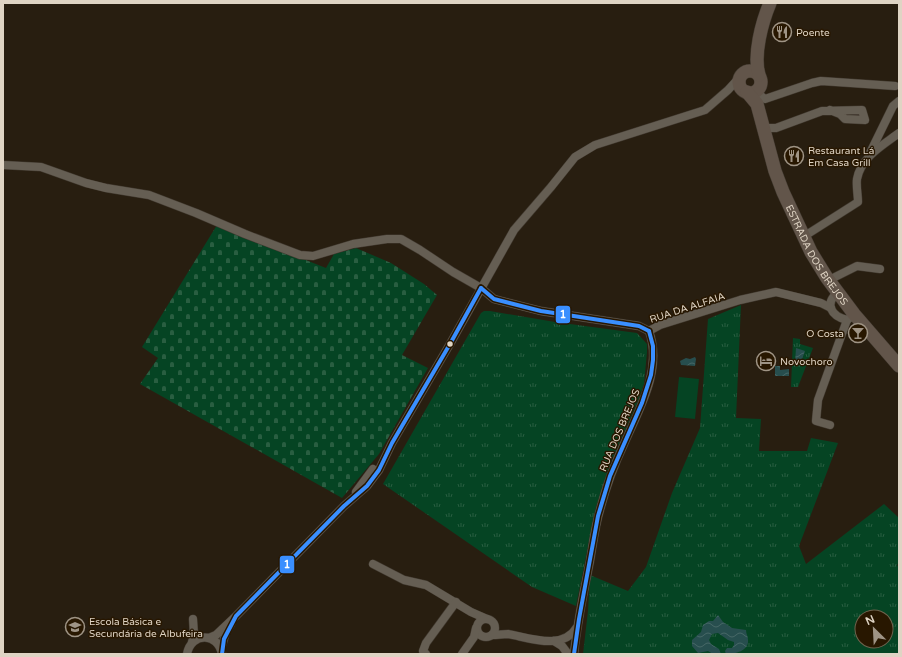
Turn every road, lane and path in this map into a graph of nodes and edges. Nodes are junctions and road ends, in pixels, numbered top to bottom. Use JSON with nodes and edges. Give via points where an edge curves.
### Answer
{"nodes":[{"id":1,"x":770,"y":3,"type":"edge"},
{"id":2,"x":761,"y":33,"type":"junction"},
{"id":3,"x":743,"y":83,"type":"junction"},
{"id":4,"x":760,"y":85,"type":"junction"},
{"id":5,"x":895,"y":86,"type":"dead end"},
{"id":6,"x":728,"y":90,"type":"junction"},
{"id":7,"x":899,"y":101,"type":"edge"},
{"id":8,"x":830,"y":110,"type":"dead end"},
{"id":9,"x":763,"y":127,"type":"junction"},
{"id":10,"x":899,"y":133,"type":"edge"},
{"id":11,"x":868,"y":157,"type":"junction"},
{"id":12,"x":3,"y":165,"type":"edge"},
{"id":13,"x":803,"y":237,"type":"junction"},
{"id":14,"x":880,"y":268,"type":"dead end"},
{"id":15,"x":829,"y":280,"type":"junction"},
{"id":16,"x":481,"y":288,"type":"junction"},
{"id":17,"x":838,"y":292,"type":"junction"},
{"id":18,"x":831,"y":308,"type":"junction"},
{"id":19,"x":851,"y":317,"type":"junction"},
{"id":20,"x":649,"y":331,"type":"junction"},
{"id":21,"x":899,"y":366,"type":"edge"},
{"id":22,"x":830,"y":426,"type":"dead end"},
{"id":23,"x":373,"y":564,"type":"dead end"},
{"id":24,"x":456,"y":602,"type":"junction"},
{"id":25,"x":236,"y":616,"type":"junction"},
{"id":26,"x":490,"y":620,"type":"junction"},
{"id":27,"x":579,"y":624,"type":"junction"},
{"id":28,"x":477,"y":627,"type":"junction"},
{"id":29,"x":489,"y":636,"type":"junction"},
{"id":30,"x":207,"y":637,"type":"junction"},
{"id":31,"x":528,"y":638,"type":"junction"},
{"id":32,"x":192,"y":642,"type":"junction"},
{"id":33,"x":562,"y":643,"type":"junction"},
{"id":34,"x":575,"y":644,"type":"junction"},
{"id":35,"x":222,"y":652,"type":"edge"},
{"id":36,"x":463,"y":653,"type":"edge"},
{"id":37,"x":188,"y":654,"type":"edge"},
{"id":38,"x":426,"y":654,"type":"edge"},
{"id":39,"x":568,"y":654,"type":"edge"},
{"id":40,"x":574,"y":654,"type":"edge"}],
"edges":[{"from":1,"to":2,"type":"main road"},
{"from":2,"to":3,"type":"main road"},
{"from":2,"to":4,"type":"main road","via":[[757,63]]},
{"from":3,"to":4,"type":"main road","via":[[756,91]]},
{"from":3,"to":4,"type":"main road","via":[[750,71],[754,71]]},
{"from":3,"to":6,"type":"street"},
{"from":3,"to":6,"type":"street"},
{"from":3,"to":9,"type":"main road","via":[[757,104]]},
{"from":4,"to":5,"type":"street","via":[[766,99],[821,81]]},
{"from":4,"to":9,"type":"main road"},
{"from":6,"to":16,"type":"street","via":[[705,110],[595,146],[575,157],[514,230]]},
{"from":7,"to":11,"type":"street","via":[[893,106]]},
{"from":8,"to":9,"type":"street","via":[[776,128]]},
{"from":9,"to":13,"type":"main road","name":"ESTRADA DOS BREJOS","via":[[775,171]]},
{"from":10,"to":11,"type":"street"},
{"from":11,"to":13,"type":"street","via":[[857,179],[858,202]]},
{"from":12,"to":16,"type":"street","name":"RUA DA ALFAIA","via":[[41,167],[86,183],[149,195],[300,255],[313,256],[353,244],[401,239]]},
{"from":13,"to":15,"type":"main road","name":"ESTRADA DOS BREJOS"},
{"from":14,"to":15,"type":"street","via":[[857,266]]},
{"from":15,"to":17,"type":"main road","name":"ESTRADA DOS BREJOS"},
{"from":16,"to":20,"type":"street","name":"RUA DA ALFAIA","via":[[494,299],[541,311],[639,326]]},
{"from":16,"to":25,"type":"street","via":[[392,443],[344,506]]},
{"from":17,"to":18,"type":"street","via":[[831,298]]},
{"from":17,"to":19,"type":"main road","name":"ESTRADA DOS BREJOS"},
{"from":18,"to":19,"type":"street","name":"RUA DA ALFAIA","via":[[835,314]]},
{"from":18,"to":20,"type":"street","name":"RUA DA ALFAIA","via":[[776,292],[740,300],[660,325]]},
{"from":19,"to":21,"type":"main road","name":"ESTRADA DOS BREJOS"},
{"from":19,"to":22,"type":"street","via":[[818,400],[816,421]]},
{"from":20,"to":27,"type":"street","name":"RUA DOS BREJOS","via":[[652,339],[651,376],[646,394],[611,473],[600,511]]},
{"from":23,"to":24,"type":"street","via":[[404,580],[426,585]]},
{"from":24,"to":26,"type":"street"},
{"from":24,"to":38,"type":"street","via":[[426,643],[423,651]]},
{"from":25,"to":30,"type":"street","via":[[216,635]]},
{"from":25,"to":35,"type":"street","via":[[226,632]]},
{"from":26,"to":28,"type":"street","via":[[480,621]]},
{"from":26,"to":29,"type":"street","via":[[495,627]]},
{"from":26,"to":31,"type":"street"},
{"from":27,"to":33,"type":"street"},
{"from":27,"to":34,"type":"street","name":"RUA DOS BREJOS"},
{"from":28,"to":29,"type":"street","via":[[480,635]]},
{"from":28,"to":36,"type":"street","via":[[474,637]]},
{"from":29,"to":31,"type":"street","via":[[506,634]]},
{"from":29,"to":36,"type":"street"},
{"from":30,"to":32,"type":"street"},
{"from":30,"to":32,"type":"street","via":[[198,629],[193,619]]},
{"from":30,"to":35,"type":"street","via":[[214,640]]},
{"from":31,"to":33,"type":"street"},
{"from":32,"to":37,"type":"street"},
{"from":33,"to":34,"type":"street","via":[[569,640]]},
{"from":33,"to":39,"type":"street"},
{"from":34,"to":40,"type":"street","name":"RUA DOS BREJOS"}]}
